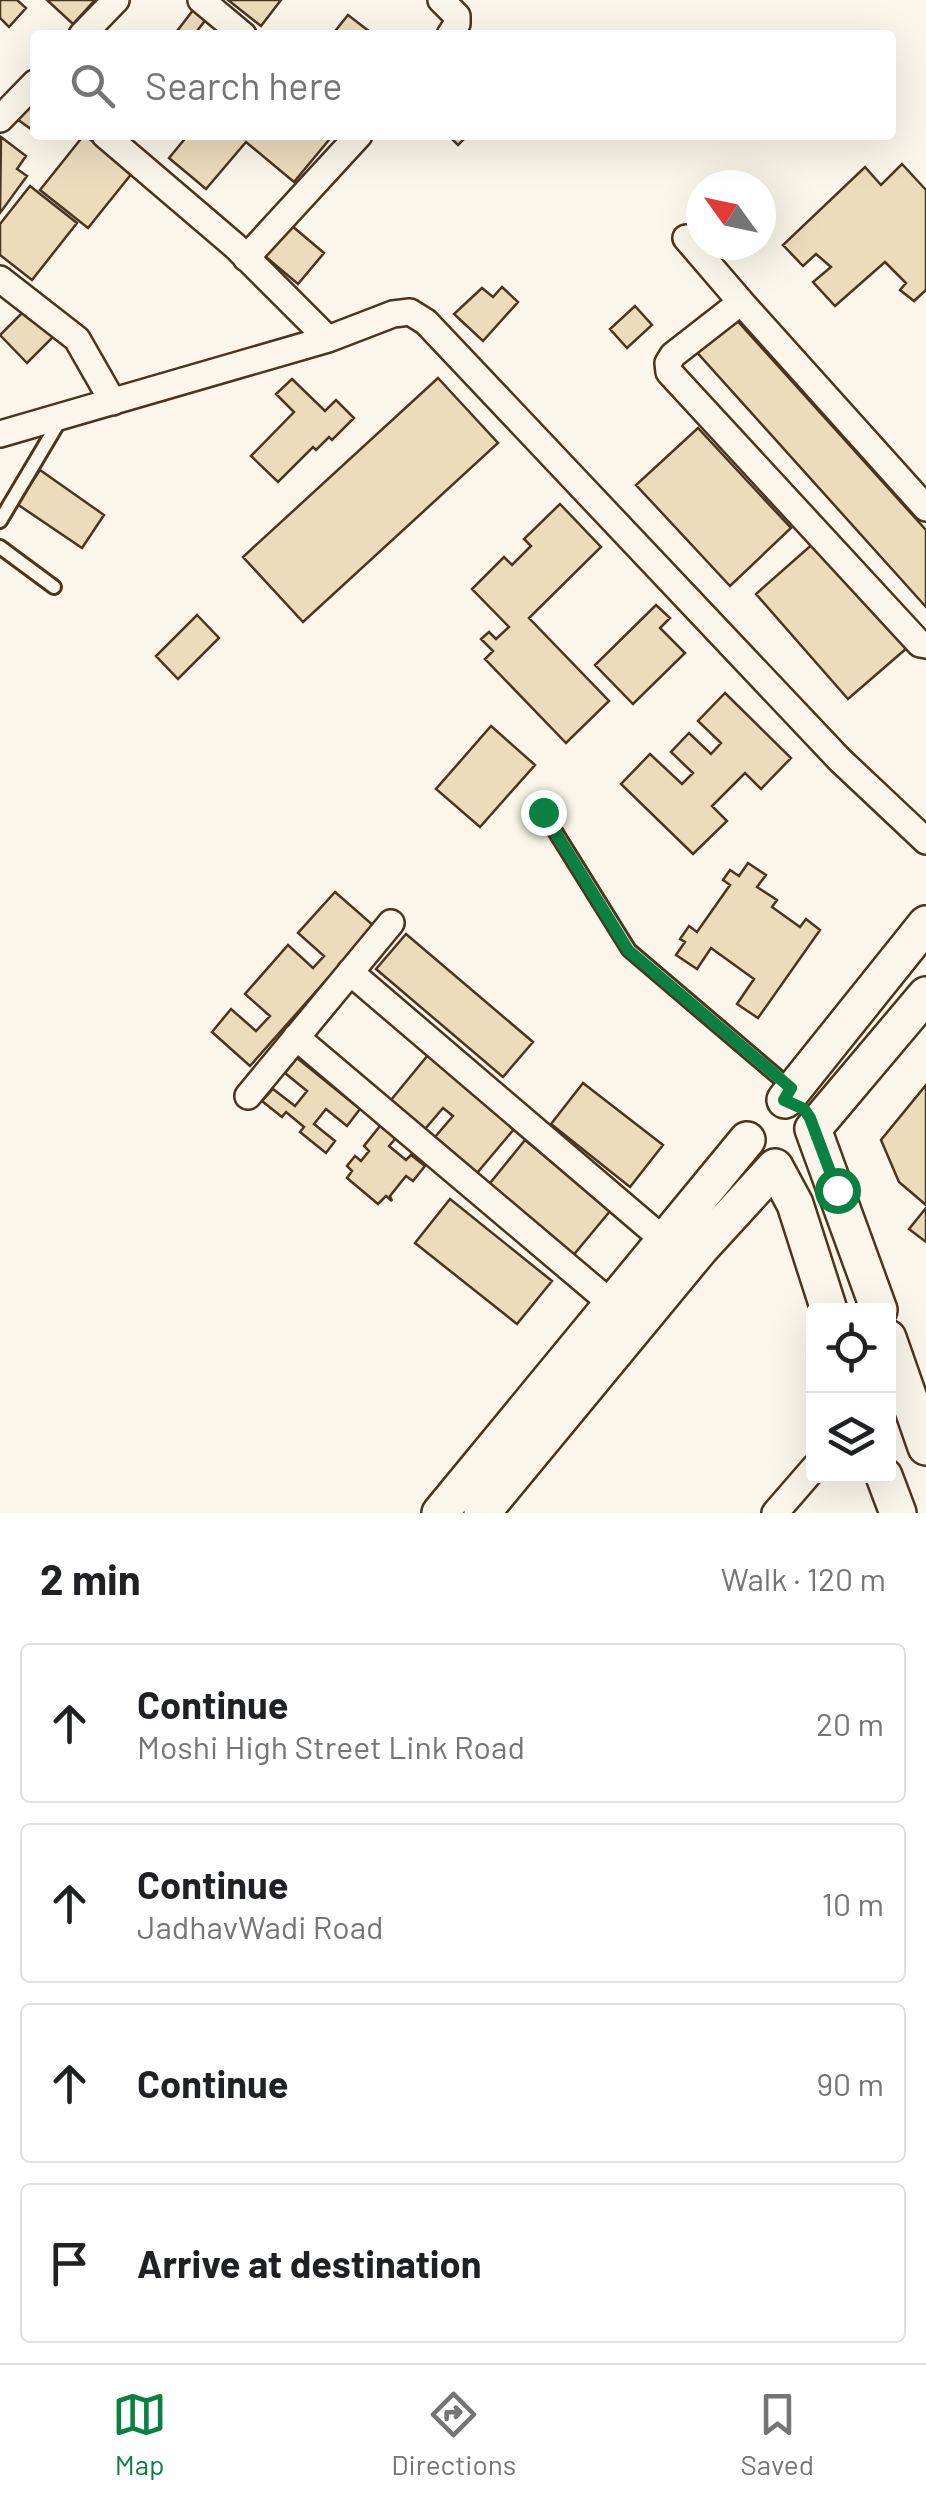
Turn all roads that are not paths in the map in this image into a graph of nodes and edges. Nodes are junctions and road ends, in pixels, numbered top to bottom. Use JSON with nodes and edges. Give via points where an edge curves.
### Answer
{"nodes":[{"id":1,"x":116,"y":0,"type":"edge"},
{"id":2,"x":201,"y":0,"type":"edge"},
{"id":3,"x":442,"y":0,"type":"edge"},
{"id":4,"x":87,"y":30,"type":"edge"},
{"id":5,"x":237,"y":30,"type":"edge"},
{"id":6,"x":453,"y":30,"type":"edge"},
{"id":7,"x":30,"y":87,"type":"edge"},
{"id":8,"x":0,"y":119,"type":"edge"},
{"id":9,"x":111,"y":140,"type":"edge"},
{"id":10,"x":355,"y":140,"type":"edge"},
{"id":11,"x":246,"y":258,"type":"junction"},
{"id":12,"x":705,"y":260,"type":"edge"},
{"id":13,"x":0,"y":279,"type":"edge"},
{"id":14,"x":741,"y":302,"type":"junction"},
{"id":15,"x":328,"y":339,"type":"junction"},
{"id":16,"x":112,"y":402,"type":"junction"},
{"id":17,"x":62,"y":416,"type":"junction"},
{"id":18,"x":0,"y":434,"type":"edge"},
{"id":19,"x":926,"y":508,"type":"edge"},
{"id":20,"x":0,"y":521,"type":"edge"},
{"id":21,"x":0,"y":547,"type":"edge"},
{"id":22,"x":54,"y":587,"type":"dead end"},
{"id":23,"x":926,"y":644,"type":"edge"},
{"id":24,"x":543,"y":812,"type":"dead end"},
{"id":25,"x":926,"y":841,"type":"edge"},
{"id":26,"x":392,"y":923,"type":"dead end"},
{"id":27,"x":926,"y":924,"type":"edge"},
{"id":28,"x":350,"y":972,"type":"junction"},
{"id":29,"x":926,"y":995,"type":"edge"},
{"id":30,"x":296,"y":1037,"type":"junction"},
{"id":31,"x":788,"y":1094,"type":"junction"},
{"id":32,"x":248,"y":1096,"type":"dead end"},
{"id":33,"x":814,"y":1129,"type":"junction"},
{"id":34,"x":747,"y":1140,"type":"junction"},
{"id":35,"x":775,"y":1167,"type":"junction"},
{"id":36,"x":664,"y":1241,"type":"junction"},
{"id":37,"x":827,"y":1303,"type":"edge"},
{"id":38,"x":876,"y":1303,"type":"edge"},
{"id":39,"x":612,"y":1304,"type":"junction"},
{"id":40,"x":896,"y":1361,"type":"edge"},
{"id":41,"x":926,"y":1447,"type":"edge"},
{"id":42,"x":806,"y":1477,"type":"edge"},
{"id":43,"x":887,"y":1483,"type":"edge"},
{"id":44,"x":440,"y":1513,"type":"edge"},
{"id":45,"x":482,"y":1513,"type":"edge"},
{"id":46,"x":776,"y":1513,"type":"edge"},
{"id":47,"x":898,"y":1513,"type":"edge"}],
"edges":[{"from":1,"to":4,"type":"street"},
{"from":2,"to":5,"type":"street"},
{"from":3,"to":6,"type":"street","via":[[457,16]]},
{"from":7,"to":8,"type":"street"},
{"from":9,"to":11,"type":"street"},
{"from":10,"to":11,"type":"street"},
{"from":11,"to":15,"type":"street"},
{"from":12,"to":14,"type":"street"},
{"from":13,"to":16,"type":"street","via":[[77,338]]},
{"from":14,"to":19,"type":"street"},
{"from":14,"to":23,"type":"street","via":[[674,355],[670,372]]},
{"from":15,"to":16,"type":"street"},
{"from":15,"to":25,"type":"street","via":[[393,314],[410,312],[426,322],[840,760]]},
{"from":16,"to":17,"type":"street"},
{"from":17,"to":18,"type":"street"},
{"from":17,"to":20,"type":"lane"},
{"from":21,"to":22,"type":"lane"},
{"from":24,"to":31,"type":"lane","via":[[628,950]]},
{"from":26,"to":28,"type":"street"},
{"from":27,"to":31,"type":"street"},
{"from":28,"to":30,"type":"street"},
{"from":28,"to":36,"type":"street"},
{"from":29,"to":33,"type":"street"},
{"from":30,"to":32,"type":"street"},
{"from":30,"to":39,"type":"street"},
{"from":31,"to":33,"type":"street"},
{"from":31,"to":34,"type":"street","via":[[755,1110]]},
{"from":33,"to":35,"type":"street","via":[[803,1158]]},
{"from":33,"to":38,"type":"street"},
{"from":34,"to":35,"type":"street","via":[[756,1158]]},
{"from":34,"to":36,"type":"street"},
{"from":35,"to":37,"type":"street"},
{"from":35,"to":45,"type":"street"},
{"from":36,"to":39,"type":"street"},
{"from":39,"to":44,"type":"street"},
{"from":40,"to":41,"type":"street"},
{"from":42,"to":46,"type":"street"},
{"from":43,"to":47,"type":"street"}]}
